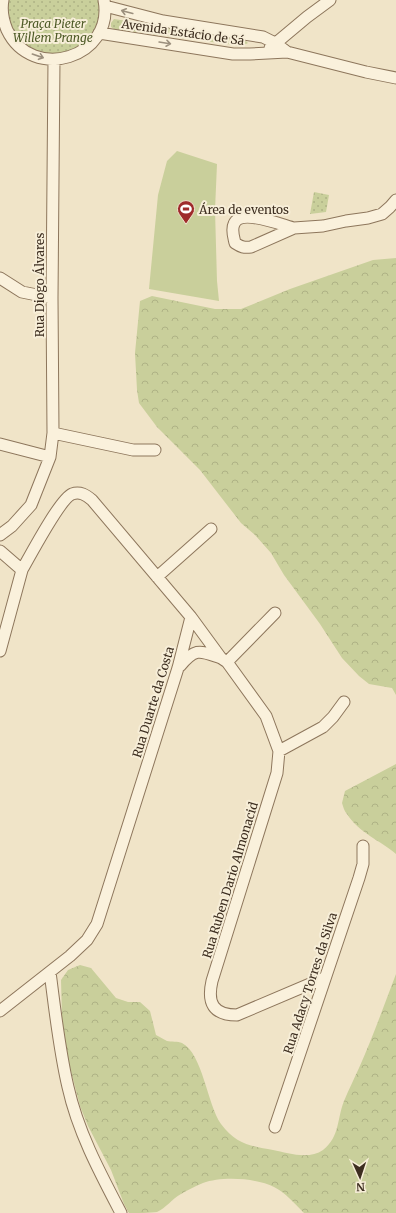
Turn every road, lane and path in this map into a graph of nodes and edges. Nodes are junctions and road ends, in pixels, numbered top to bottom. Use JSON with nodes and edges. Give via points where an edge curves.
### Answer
{"nodes":[{"id":1,"x":330,"y":0,"type":"edge"},
{"id":2,"x":105,"y":3,"type":"edge"},
{"id":3,"x":2,"y":4,"type":"edge"},
{"id":4,"x":99,"y":33,"type":"junction"},
{"id":5,"x":274,"y":43,"type":"junction"},
{"id":6,"x":287,"y":52,"type":"junction"},
{"id":7,"x":266,"y":53,"type":"junction"},
{"id":8,"x":54,"y":60,"type":"junction"},
{"id":9,"x":396,"y":78,"type":"edge"},
{"id":10,"x":396,"y":200,"type":"edge"},
{"id":11,"x":294,"y":228,"type":"junction"},
{"id":12,"x":0,"y":278,"type":"edge"},
{"id":13,"x":52,"y":298,"type":"junction"},
{"id":14,"x":53,"y":433,"type":"junction"},
{"id":15,"x":0,"y":444,"type":"edge"},
{"id":16,"x":155,"y":450,"type":"dead end"},
{"id":17,"x":50,"y":457,"type":"junction"},
{"id":18,"x":211,"y":528,"type":"dead end"},
{"id":19,"x":0,"y":535,"type":"edge"},
{"id":20,"x":0,"y":551,"type":"edge"},
{"id":21,"x":22,"y":570,"type":"junction"},
{"id":22,"x":157,"y":578,"type":"junction"},
{"id":23,"x":275,"y":613,"type":"dead end"},
{"id":24,"x":191,"y":617,"type":"junction"},
{"id":25,"x":0,"y":651,"type":"edge"},
{"id":26,"x":224,"y":660,"type":"junction"},
{"id":27,"x":178,"y":668,"type":"junction"},
{"id":28,"x":344,"y":702,"type":"dead end"},
{"id":29,"x":279,"y":751,"type":"junction"},
{"id":30,"x":363,"y":846,"type":"dead end"},
{"id":31,"x":50,"y":972,"type":"junction"},
{"id":32,"x":324,"y":978,"type":"junction"},
{"id":33,"x":0,"y":1012,"type":"edge"},
{"id":34,"x":275,"y":1127,"type":"dead end"},
{"id":35,"x":121,"y":1213,"type":"edge"}],
"edges":[{"from":1,"to":5,"type":"street"},
{"from":2,"to":4,"type":"street","name":"Avenida Estácio de Sá","via":[[104,19]]},
{"from":5,"to":2,"type":"street","name":"Avenida Estácio de Sá","one_way":true,"via":[[263,37],[162,21]]},
{"from":3,"to":8,"type":"street","name":"Avenida Estácio de Sá","one_way":true,"via":[[5,24],[16,43],[34,56]]},
{"from":4,"to":7,"type":"street","name":"Avenida Estácio de Sá","one_way":true,"via":[[233,54]]},
{"from":4,"to":8,"type":"street","name":"Avenida Estácio de Sá","via":[[83,51]]},
{"from":5,"to":6,"type":"street","name":"Avenida Estácio de Sá"},
{"from":5,"to":7,"type":"street"},
{"from":6,"to":7,"type":"street","name":"Avenida Estácio de Sá"},
{"from":6,"to":9,"type":"street","name":"Avenida Estácio de Sá"},
{"from":8,"to":13,"type":"street","name":"Rua Diogo Álvares"},
{"from":10,"to":11,"type":"street","via":[[382,214],[368,218]]},
{"from":11,"to":11,"type":"street","via":[[244,248],[235,243],[233,234],[233,224],[237,219],[246,217]]},
{"from":12,"to":13,"type":"street","via":[[22,292]]},
{"from":13,"to":14,"type":"street","name":"Rua Diogo Álvares"},
{"from":14,"to":16,"type":"street","via":[[133,450]]},
{"from":14,"to":17,"type":"street","name":"Rua Diogo Álvares"},
{"from":15,"to":17,"type":"street"},
{"from":17,"to":19,"type":"street","via":[[31,505]]},
{"from":18,"to":22,"type":"street"},
{"from":20,"to":21,"type":"street"},
{"from":21,"to":22,"type":"street","via":[[65,499],[79,493],[92,500]]},
{"from":21,"to":25,"type":"street"},
{"from":22,"to":24,"type":"street"},
{"from":23,"to":26,"type":"street"},
{"from":24,"to":26,"type":"street","name":"Rua Ruben Dario Almonacid"},
{"from":24,"to":27,"type":"street","name":"Rua Duarte da Costa"},
{"from":26,"to":27,"type":"street","via":[[203,652],[194,653]]},
{"from":26,"to":29,"type":"street","name":"Rua Ruben Dario Almonacid","via":[[266,716]]},
{"from":27,"to":31,"type":"street","name":"Rua Duarte da Costa","via":[[96,924],[87,940]]},
{"from":28,"to":29,"type":"street","via":[[334,717],[323,726]]},
{"from":29,"to":32,"type":"street","name":"Rua Ruben Dario Almonacid","via":[[277,773],[209,993],[217,1011],[226,1015],[237,1015]]},
{"from":30,"to":32,"type":"street","name":"Rua Adacy Torres da Silva","via":[[363,864]]},
{"from":31,"to":33,"type":"street","name":"Rua Duarte da Costa"},
{"from":31,"to":35,"type":"street","via":[[60,1050],[68,1088],[94,1160]]},
{"from":32,"to":34,"type":"street","name":"Rua Adacy Torres da Silva"}]}
